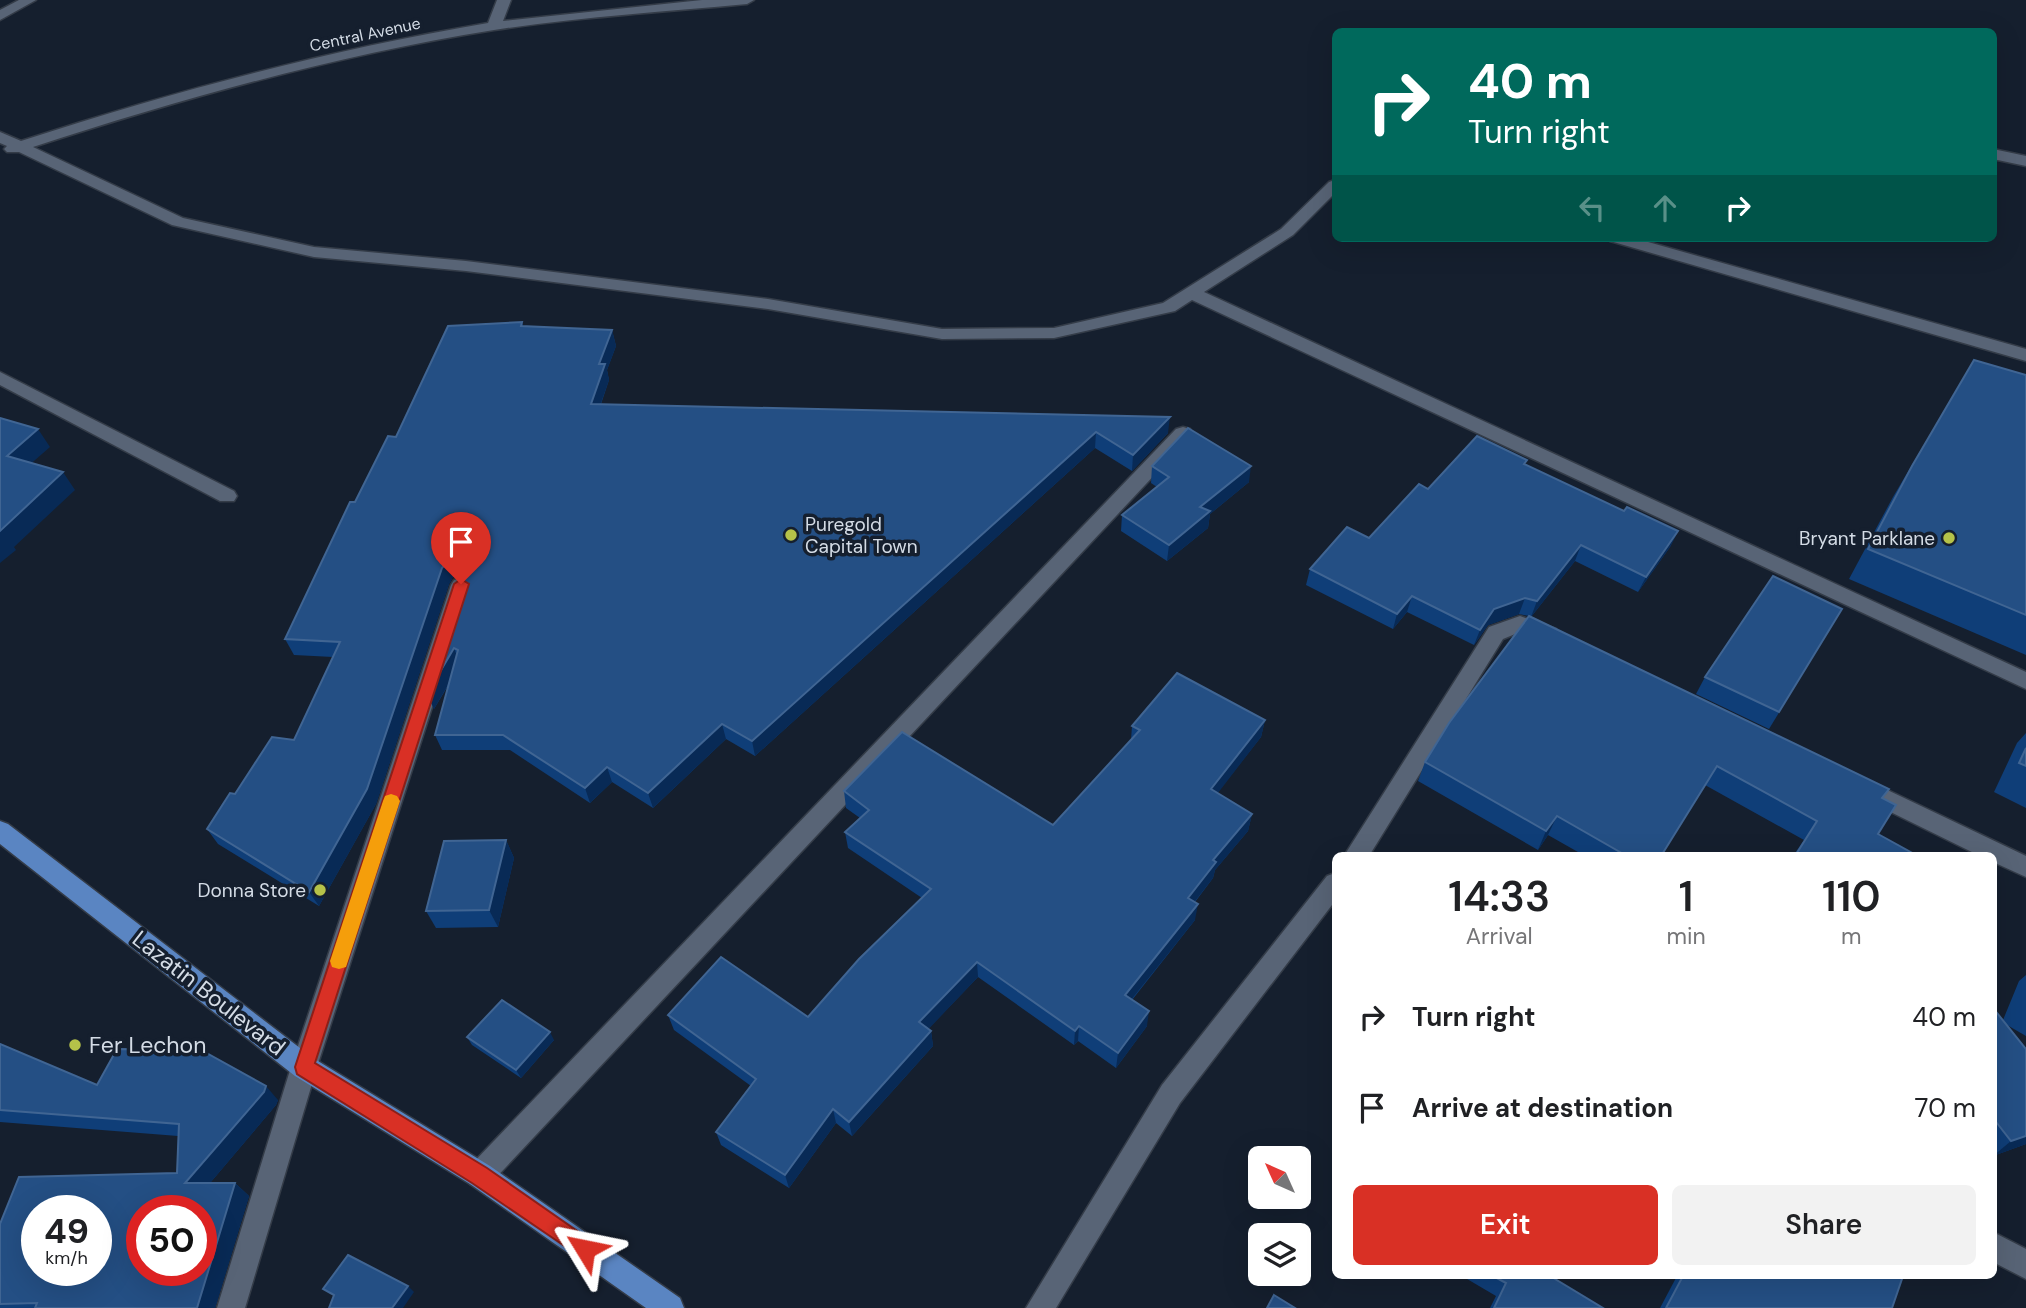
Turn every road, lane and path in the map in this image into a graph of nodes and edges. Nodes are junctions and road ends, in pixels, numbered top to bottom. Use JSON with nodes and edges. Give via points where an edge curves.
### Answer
{"nodes":[{"id":1,"x":29,"y":0,"type":"edge"},
{"id":2,"x":504,"y":0,"type":"edge"},
{"id":3,"x":747,"y":0,"type":"edge"},
{"id":4,"x":0,"y":16,"type":"edge"},
{"id":5,"x":494,"y":26,"type":"junction"},
{"id":6,"x":0,"y":137,"type":"edge"},
{"id":7,"x":19,"y":146,"type":"junction"},
{"id":8,"x":0,"y":153,"type":"edge"},
{"id":9,"x":1997,"y":155,"type":"edge"},
{"id":10,"x":2026,"y":161,"type":"edge"},
{"id":11,"x":1332,"y":188,"type":"edge"},
{"id":12,"x":1630,"y":242,"type":"edge"},
{"id":13,"x":1191,"y":293,"type":"junction"},
{"id":14,"x":2026,"y":355,"type":"edge"},
{"id":15,"x":0,"y":378,"type":"edge"},
{"id":16,"x":1183,"y":432,"type":"edge"},
{"id":17,"x":227,"y":496,"type":"dead end"},
{"id":18,"x":461,"y":584,"type":"edge"},
{"id":19,"x":1568,"y":644,"type":"edge"},
{"id":20,"x":2026,"y":681,"type":"edge"},
{"id":21,"x":1840,"y":776,"type":"edge"},
{"id":22,"x":0,"y":831,"type":"edge"},
{"id":23,"x":1359,"y":852,"type":"edge"},
{"id":24,"x":1995,"y":852,"type":"edge"},
{"id":25,"x":1997,"y":853,"type":"edge"},
{"id":26,"x":2026,"y":867,"type":"edge"},
{"id":27,"x":1332,"y":887,"type":"edge"},
{"id":28,"x":304,"y":1067,"type":"junction"},
{"id":29,"x":480,"y":1175,"type":"junction"},
{"id":30,"x":1997,"y":1248,"type":"edge"},
{"id":31,"x":2026,"y":1265,"type":"edge"},
{"id":32,"x":231,"y":1308,"type":"edge"},
{"id":33,"x":670,"y":1308,"type":"edge"},
{"id":34,"x":1040,"y":1308,"type":"edge"}],
"edges":[{"from":1,"to":4,"type":"street"},
{"from":2,"to":5,"type":"street"},
{"from":3,"to":5,"type":"street","name":"Central Avenue"},
{"from":5,"to":7,"type":"street","name":"Central Avenue","via":[[346,54]]},
{"from":6,"to":7,"type":"street"},
{"from":7,"to":8,"type":"street","name":"Central Avenue"},
{"from":7,"to":13,"type":"street","via":[[178,222],[314,252],[768,304],[942,334],[1054,333],[1169,307]]},
{"from":9,"to":10,"type":"street"},
{"from":11,"to":13,"type":"street","via":[[1287,232]]},
{"from":12,"to":14,"type":"street"},
{"from":13,"to":20,"type":"street"},
{"from":15,"to":17,"type":"street"},
{"from":16,"to":29,"type":"street"},
{"from":18,"to":28,"type":"street"},
{"from":19,"to":23,"type":"street","via":[[1520,624],[1496,633]]},
{"from":21,"to":24,"type":"street"},
{"from":22,"to":28,"type":"main road","name":"Lazatin Boulevard"},
{"from":25,"to":26,"type":"street"},
{"from":27,"to":34,"type":"street","via":[[1171,1094]]},
{"from":28,"to":29,"type":"main road","name":"Lazatin Boulevard"},
{"from":28,"to":32,"type":"street"},
{"from":29,"to":33,"type":"main road","name":"Lazatin Boulevard"},
{"from":30,"to":31,"type":"street"}]}
